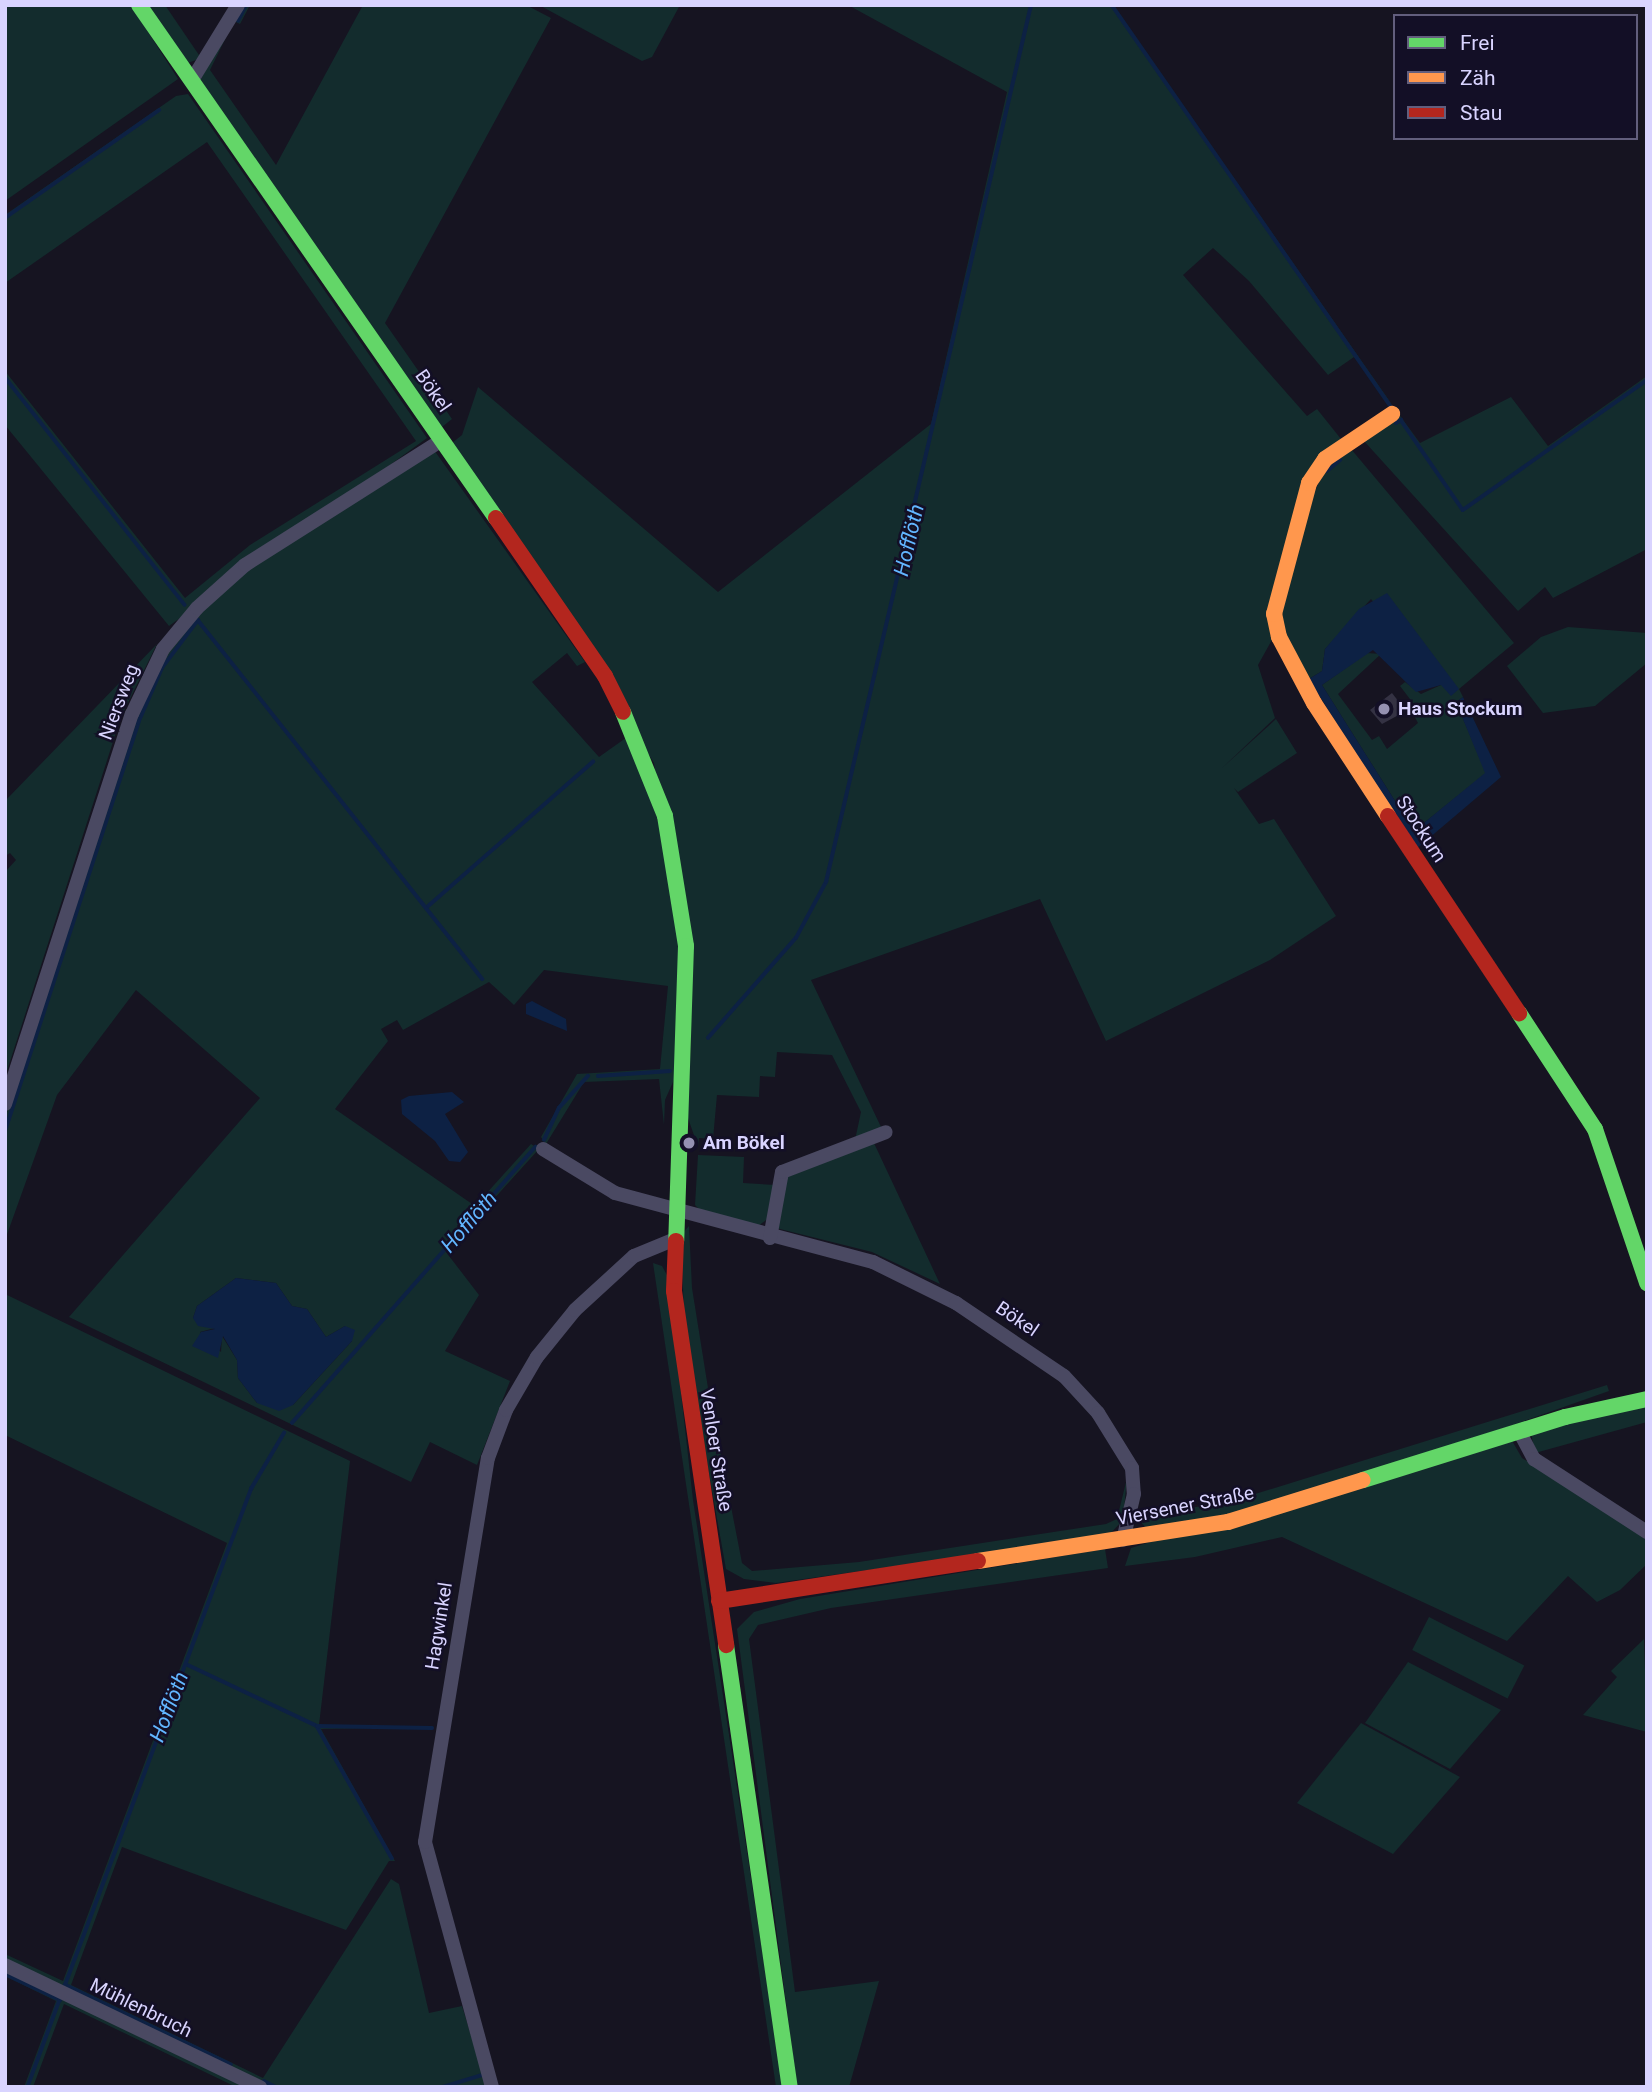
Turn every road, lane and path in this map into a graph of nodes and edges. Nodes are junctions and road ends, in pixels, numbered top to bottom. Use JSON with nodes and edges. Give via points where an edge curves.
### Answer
{"nodes":[{"id":1,"x":139,"y":5,"type":"edge"},
{"id":2,"x":238,"y":5,"type":"edge"},
{"id":3,"x":192,"y":80,"type":"junction"},
{"id":4,"x":1392,"y":414,"type":"dead end"},
{"id":5,"x":442,"y":440,"type":"junction"},
{"id":6,"x":665,"y":816,"type":"joint"},
{"id":7,"x":5,"y":1104,"type":"edge"},
{"id":8,"x":886,"y":1132,"type":"dead end"},
{"id":9,"x":543,"y":1149,"type":"dead end"},
{"id":10,"x":674,"y":1212,"type":"junction"},
{"id":11,"x":770,"y":1238,"type":"junction"},
{"id":12,"x":673,"y":1240,"type":"junction"},
{"id":13,"x":1647,"y":1283,"type":"edge"},
{"id":14,"x":1647,"y":1399,"type":"edge"},
{"id":15,"x":1519,"y":1431,"type":"junction"},
{"id":16,"x":1647,"y":1532,"type":"edge"},
{"id":17,"x":1123,"y":1540,"type":"junction"},
{"id":18,"x":719,"y":1601,"type":"junction"},
{"id":19,"x":5,"y":1965,"type":"edge"},
{"id":20,"x":260,"y":2087,"type":"edge"},
{"id":21,"x":492,"y":2087,"type":"edge"},
{"id":22,"x":790,"y":2087,"type":"edge"}],
"edges":[{"from":1,"to":3,"type":"main road","name":"Bökel"},
{"from":2,"to":3,"type":"street"},
{"from":3,"to":5,"type":"main road","name":"Bökel"},
{"from":4,"to":13,"type":"main road","name":"Stockum","via":[[1325,459],[1309,483],[1274,614],[1279,637],[1314,703],[1595,1129]]},
{"from":5,"to":6,"type":"main road","name":"Bökel","via":[[605,677],[640,744]]},
{"from":5,"to":7,"type":"street","name":"Niersweg","via":[[245,565],[206,598],[163,649],[132,714]]},
{"from":6,"to":10,"type":"main road","name":"Venloer Straße","via":[[686,946]]},
{"from":8,"to":11,"type":"street","via":[[782,1172]]},
{"from":9,"to":10,"type":"street","name":"Bökel","via":[[601,1187]]},
{"from":10,"to":11,"type":"street","name":"Bökel"},
{"from":10,"to":12,"type":"main road","name":"Venloer Straße"},
{"from":11,"to":17,"type":"street","name":"Bökel","via":[[873,1262],[956,1303],[1064,1376],[1098,1413],[1132,1468],[1133,1494]]},
{"from":12,"to":18,"type":"main road","name":"Venloer Straße","via":[[684,1388]]},
{"from":12,"to":21,"type":"street","name":"Hagwinkel","via":[[634,1256],[575,1310],[506,1410],[488,1458],[425,1842]]},
{"from":14,"to":15,"type":"main road","name":"Viersener Straße"},
{"from":15,"to":16,"type":"street","via":[[1534,1459]]},
{"from":15,"to":17,"type":"main road","name":"Viersener Straße","via":[[1259,1514]]},
{"from":17,"to":18,"type":"main road","name":"Viersener Straße"},
{"from":18,"to":22,"type":"main road","name":"Venloer Straße"},
{"from":19,"to":20,"type":"street","name":"Mühlenbruch"}]}
